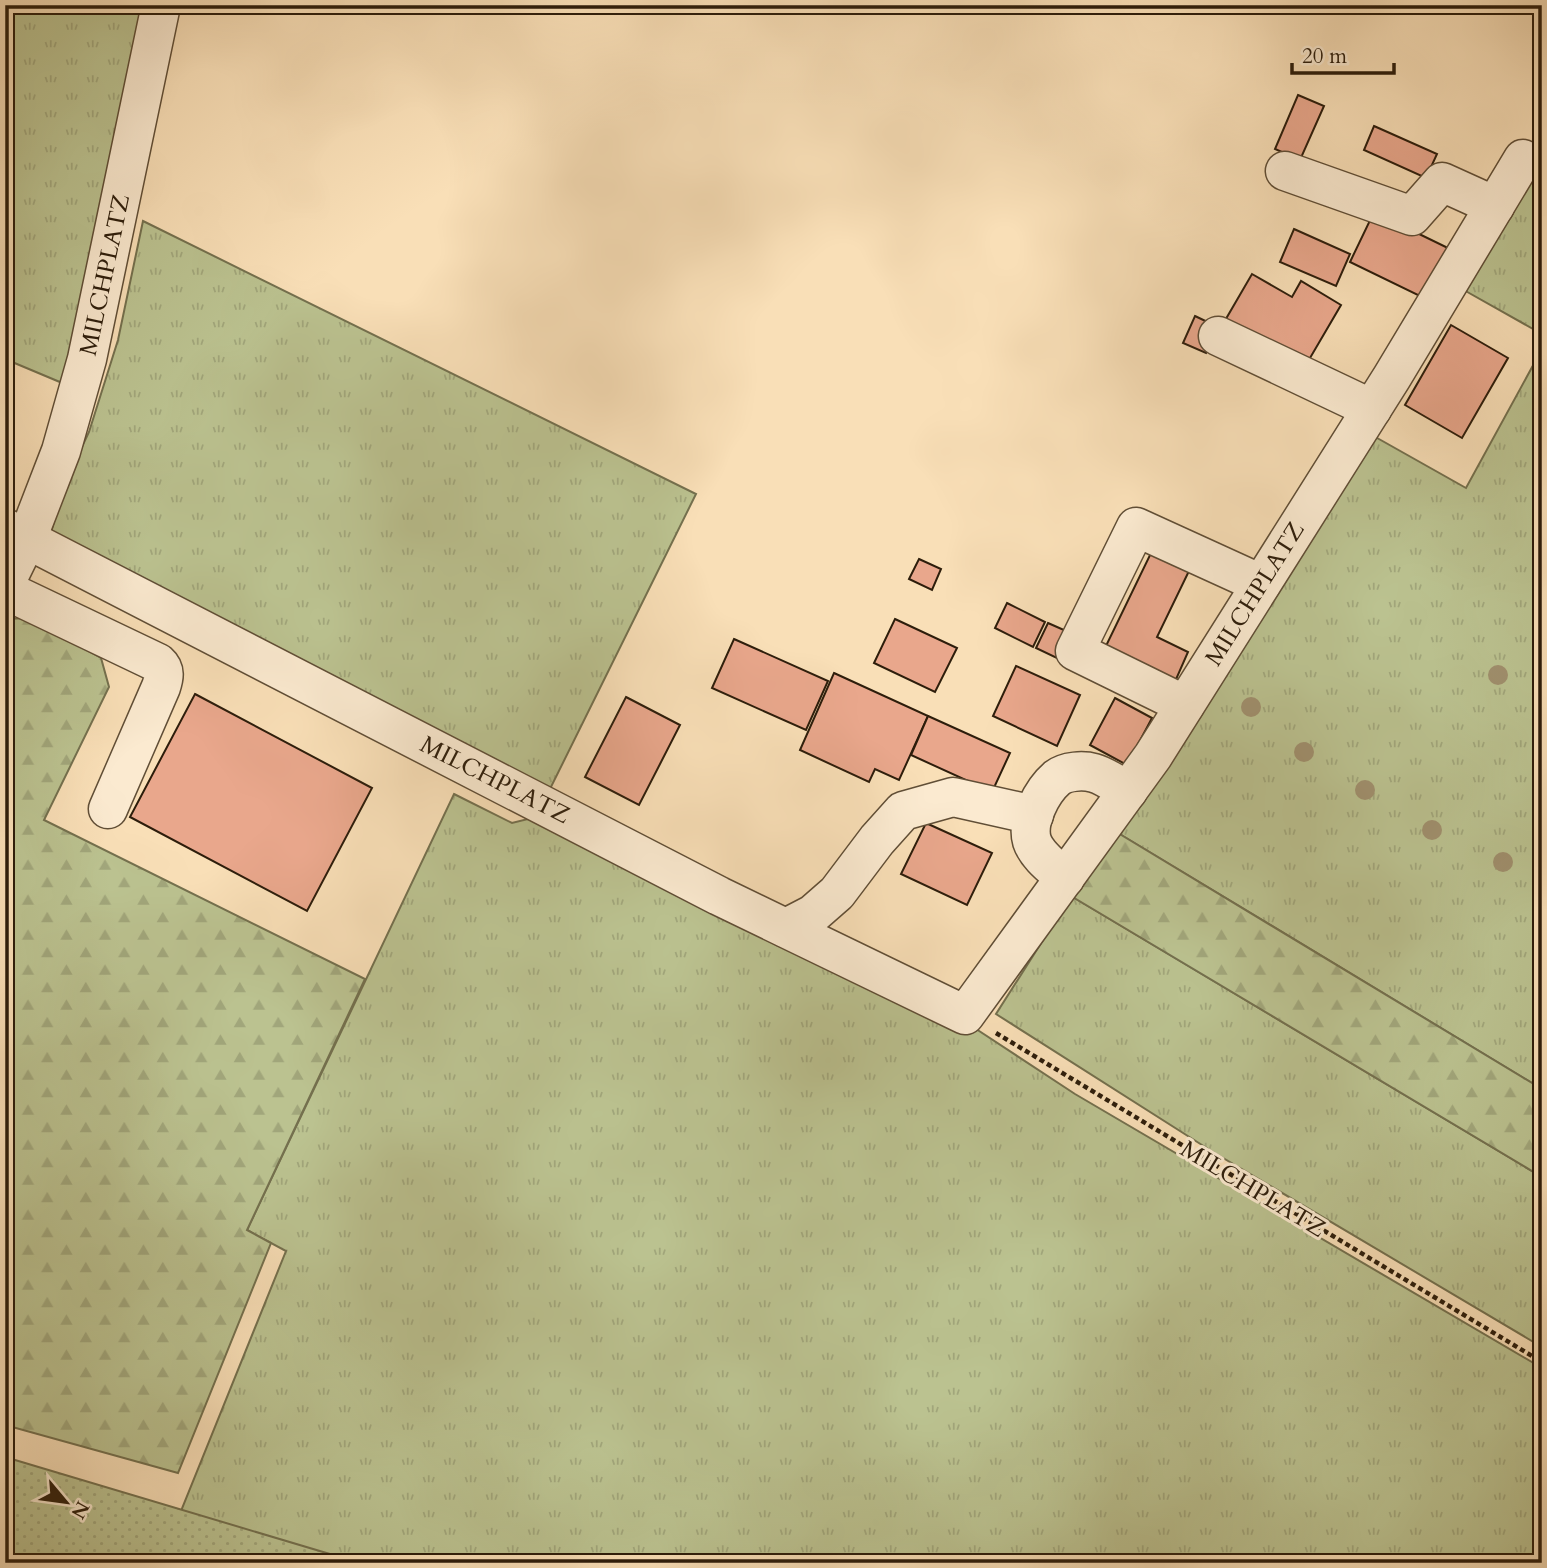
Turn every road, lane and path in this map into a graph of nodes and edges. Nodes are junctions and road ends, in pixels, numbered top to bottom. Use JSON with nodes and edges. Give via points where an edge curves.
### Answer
{"nodes":[{"id":1,"x":162,"y":5,"type":"edge"},
{"id":2,"x":1523,"y":159,"type":"dead end"},
{"id":3,"x":1285,"y":172,"type":"dead end"},
{"id":4,"x":1495,"y":206,"type":"junction"},
{"id":5,"x":1218,"y":336,"type":"dead end"},
{"id":6,"x":1372,"y":409,"type":"junction"},
{"id":7,"x":16,"y":533,"type":"edge"},
{"id":8,"x":5,"y":583,"type":"edge"},
{"id":9,"x":1261,"y":584,"type":"junction"},
{"id":10,"x":5,"y":590,"type":"edge"},
{"id":11,"x":1185,"y":705,"type":"junction"},
{"id":12,"x":1128,"y":791,"type":"junction"},
{"id":13,"x":108,"y":809,"type":"dead end"},
{"id":14,"x":1034,"y":815,"type":"junction"},
{"id":15,"x":1065,"y":878,"type":"junction"},
{"id":16,"x":786,"y":928,"type":"junction"},
{"id":17,"x":965,"y":1015,"type":"junction"},
{"id":18,"x":1542,"y":1362,"type":"edge"}],
"edges":[{"from":1,"to":7,"type":"street","name":"MILCHPLATZ","via":[[87,359],[61,452]]},
{"from":2,"to":4,"type":"street","name":"MILCHPLATZ"},
{"from":3,"to":4,"type":"street","via":[[1412,216],[1443,182]]},
{"from":4,"to":6,"type":"street","name":"MILCHPLATZ"},
{"from":5,"to":6,"type":"street"},
{"from":6,"to":9,"type":"street","name":"MILCHPLATZ"},
{"from":7,"to":8,"type":"street","name":"MILCHPLATZ"},
{"from":7,"to":16,"type":"street","name":"MILCHPLATZ"},
{"from":9,"to":11,"type":"street","name":"MILCHPLATZ"},
{"from":9,"to":11,"type":"street","via":[[1136,527],[1075,651]]},
{"from":10,"to":13,"type":"street","via":[[161,665],[161,687]]},
{"from":11,"to":12,"type":"street","name":"MILCHPLATZ"},
{"from":12,"to":14,"type":"street","via":[[1094,773],[1075,771],[1058,777],[1041,797]]},
{"from":12,"to":15,"type":"street","name":"MILCHPLATZ"},
{"from":14,"to":15,"type":"street","via":[[1032,841],[1043,859]]},
{"from":14,"to":16,"type":"street","via":[[953,797],[903,811],[837,893],[813,914]]},
{"from":15,"to":17,"type":"street","name":"MILCHPLATZ"},
{"from":16,"to":17,"type":"street","name":"MILCHPLATZ"},
{"from":17,"to":18,"type":"path","name":"MILCHPLATZ"}]}
